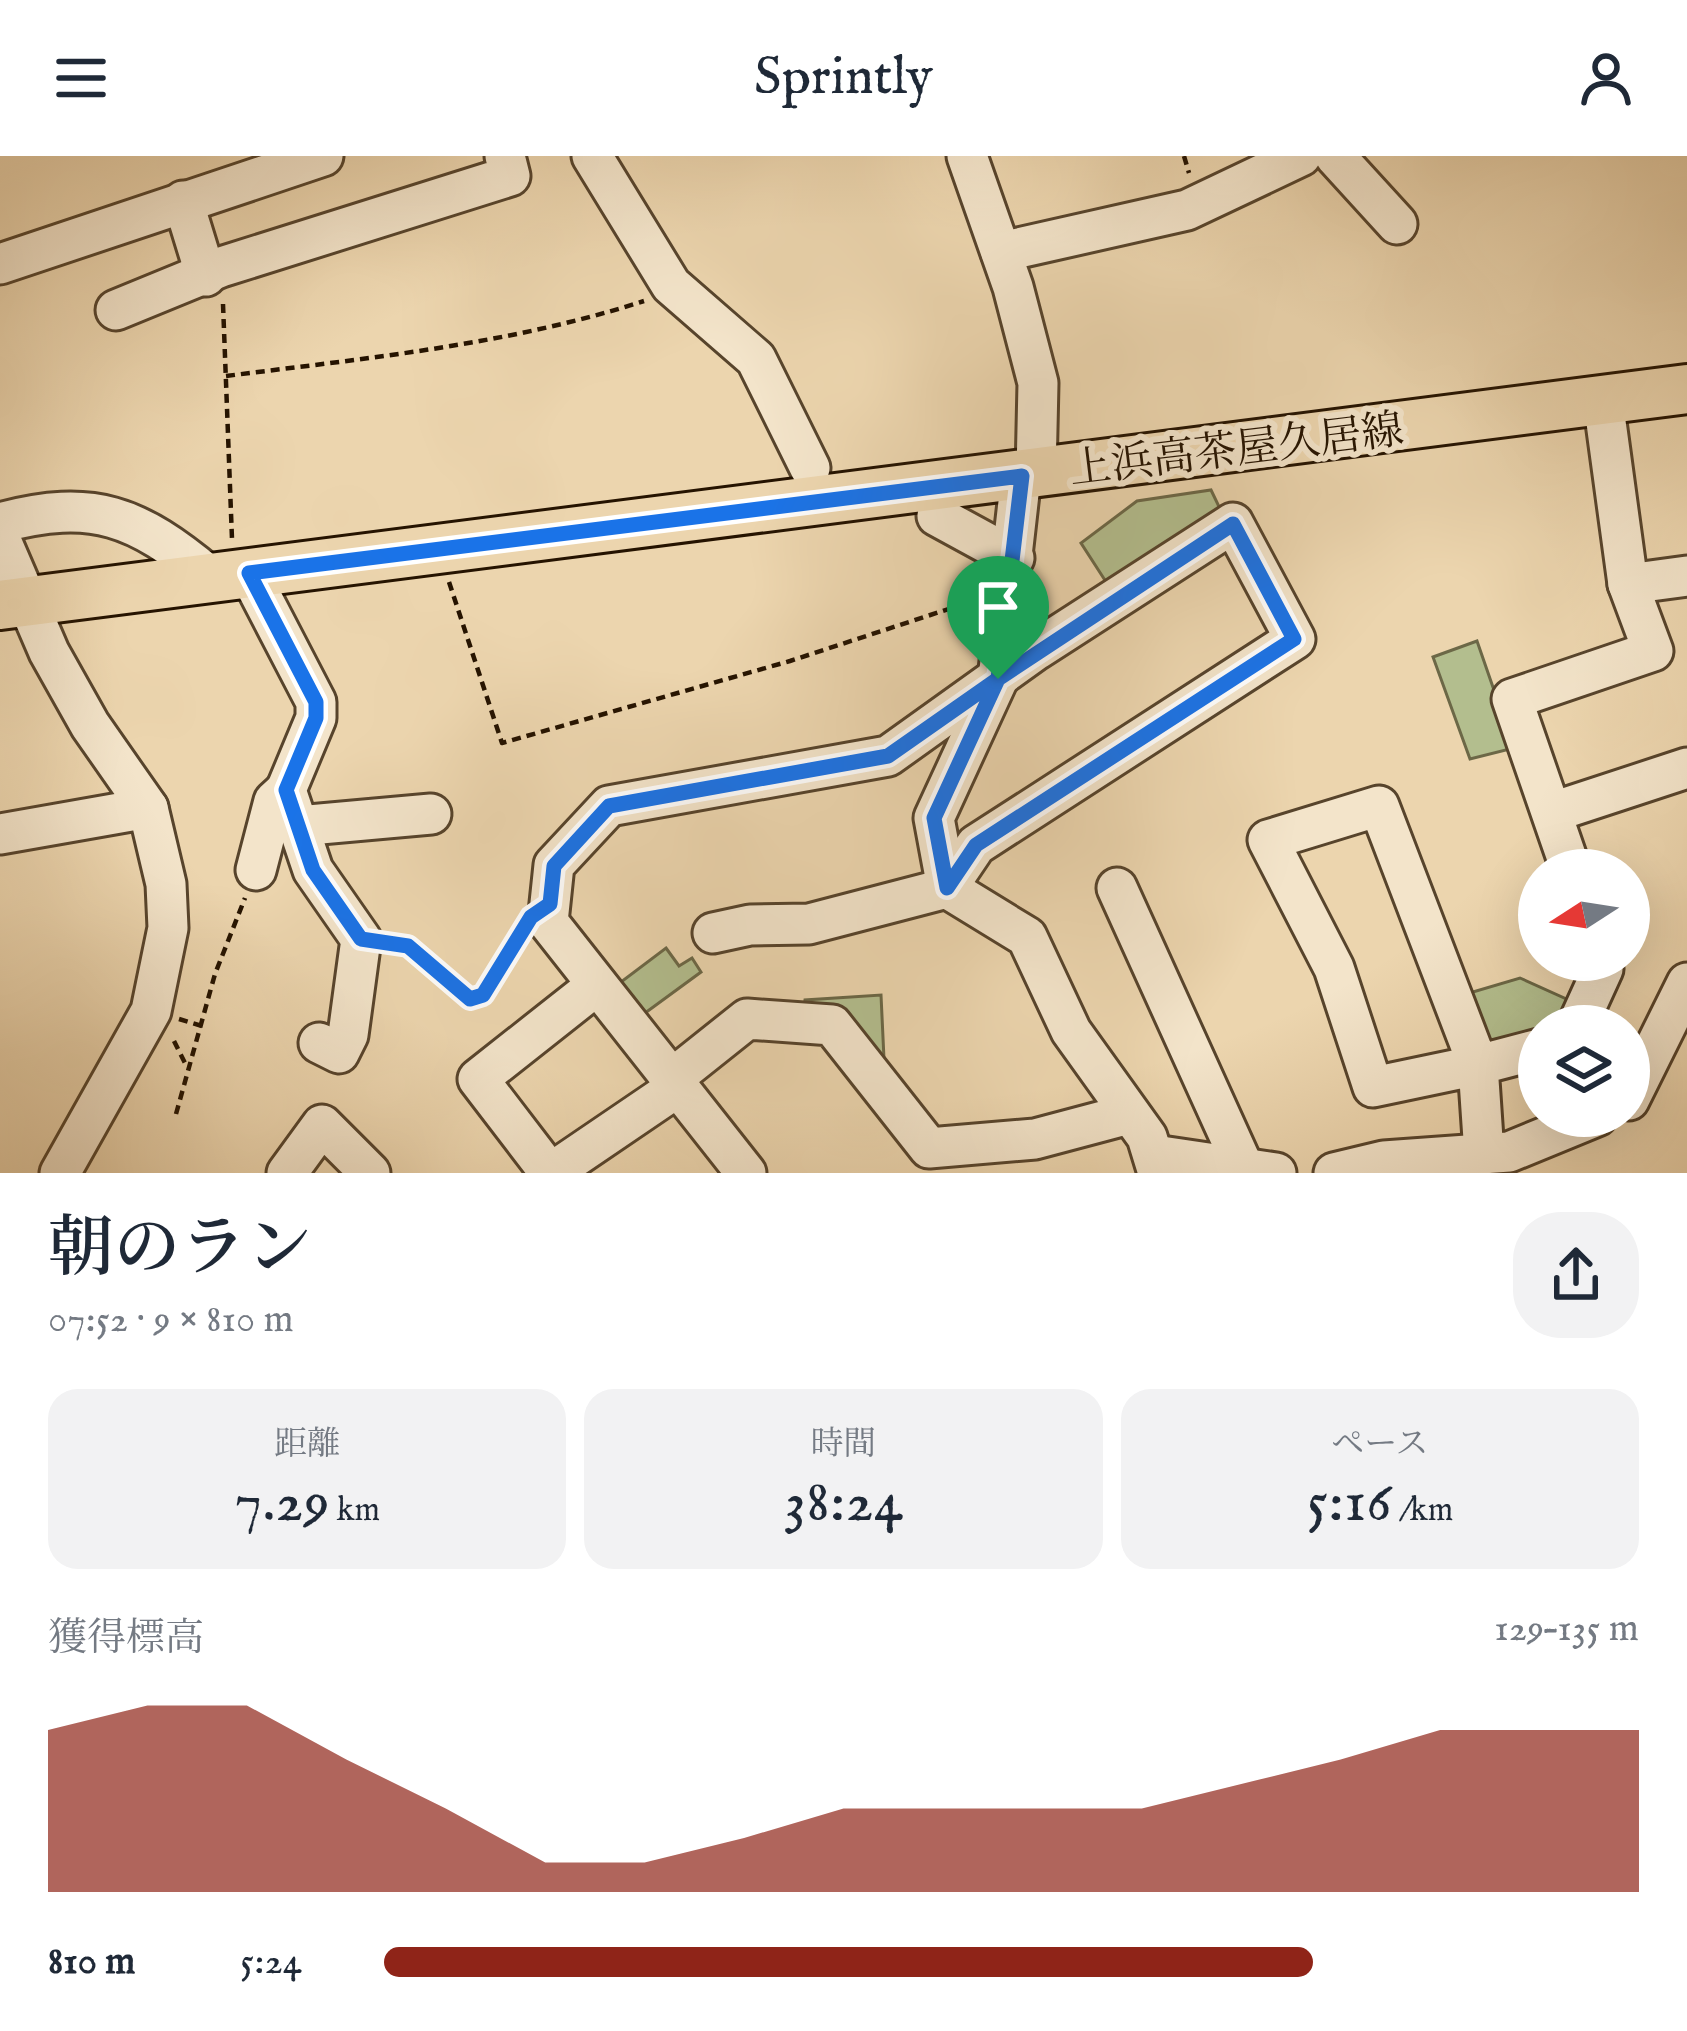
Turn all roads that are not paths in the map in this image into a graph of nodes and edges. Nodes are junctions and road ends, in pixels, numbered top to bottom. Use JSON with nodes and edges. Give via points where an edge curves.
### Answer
{"nodes":[{"id":1,"x":323,"y":156,"type":"edge"},
{"id":2,"x":592,"y":156,"type":"edge"},
{"id":3,"x":967,"y":156,"type":"edge"},
{"id":4,"x":1301,"y":156,"type":"edge"},
{"id":5,"x":1335,"y":156,"type":"edge"},
{"id":6,"x":512,"y":168,"type":"edge"},
{"id":7,"x":201,"y":182,"type":"edge"},
{"id":8,"x":1397,"y":224,"type":"dead end"},
{"id":9,"x":1001,"y":252,"type":"junction"},
{"id":10,"x":0,"y":264,"type":"edge"},
{"id":11,"x":214,"y":272,"type":"junction"},
{"id":12,"x":116,"y":310,"type":"dead end"},
{"id":13,"x":1687,"y":388,"type":"edge"},
{"id":14,"x":1603,"y":400,"type":"junction"},
{"id":15,"x":811,"y":468,"type":"dead end"},
{"id":16,"x":1029,"y":475,"type":"junction"},
{"id":17,"x":938,"y":516,"type":"dead end"},
{"id":18,"x":0,"y":523,"type":"edge"},
{"id":19,"x":0,"y":538,"type":"edge"},
{"id":20,"x":230,"y":565,"type":"junction"},
{"id":21,"x":1012,"y":573,"type":"junction"},
{"id":22,"x":1687,"y":576,"type":"edge"},
{"id":23,"x":1628,"y":584,"type":"junction"},
{"id":24,"x":12,"y":603,"type":"edge"},
{"id":25,"x":998,"y":679,"type":"junction"},
{"id":26,"x":1685,"y":776,"type":"edge"},
{"id":27,"x":148,"y":808,"type":"junction"},
{"id":28,"x":292,"y":808,"type":"junction"},
{"id":29,"x":1553,"y":812,"type":"junction"},
{"id":30,"x":431,"y":814,"type":"dead end"},
{"id":31,"x":0,"y":834,"type":"edge"},
{"id":32,"x":1564,"y":849,"type":"edge"},
{"id":33,"x":256,"y":870,"type":"road end"},
{"id":34,"x":947,"y":888,"type":"junction"},
{"id":35,"x":1117,"y":888,"type":"dead end"},
{"id":36,"x":713,"y":933,"type":"dead end"},
{"id":37,"x":1687,"y":983,"type":"edge"},
{"id":38,"x":597,"y":985,"type":"junction"},
{"id":39,"x":319,"y":1043,"type":"dead end"},
{"id":40,"x":1518,"y":1055,"type":"edge"},
{"id":41,"x":1650,"y":1058,"type":"edge"},
{"id":42,"x":1478,"y":1065,"type":"junction"},
{"id":43,"x":676,"y":1082,"type":"junction"},
{"id":44,"x":1129,"y":1114,"type":"junction"},
{"id":45,"x":1550,"y":1137,"type":"edge"},
{"id":46,"x":1484,"y":1154,"type":"junction"},
{"id":47,"x":1156,"y":1164,"type":"edge"},
{"id":48,"x":1260,"y":1169,"type":"edge"},
{"id":49,"x":60,"y":1173,"type":"edge"},
{"id":50,"x":287,"y":1173,"type":"edge"},
{"id":51,"x":370,"y":1173,"type":"edge"},
{"id":52,"x":551,"y":1173,"type":"edge"},
{"id":53,"x":746,"y":1173,"type":"edge"},
{"id":54,"x":1334,"y":1173,"type":"edge"}],
"edges":[{"from":1,"to":7,"type":"street"},
{"from":2,"to":15,"type":"street","via":[[671,285],[756,359]]},
{"from":3,"to":9,"type":"street"},
{"from":4,"to":9,"type":"street","via":[[1187,210]]},
{"from":5,"to":8,"type":"street"},
{"from":6,"to":11,"type":"street"},
{"from":7,"to":10,"type":"street"},
{"from":7,"to":11,"type":"street"},
{"from":9,"to":16,"type":"street","via":[[1038,382]]},
{"from":11,"to":12,"type":"street"},
{"from":13,"to":14,"type":"main road","name":"上浜高茶屋久居線"},
{"from":14,"to":16,"type":"main road","name":"上浜高茶屋久居線"},
{"from":14,"to":23,"type":"street"},
{"from":16,"to":20,"type":"main road","name":"上浜高茶屋久居線"},
{"from":16,"to":21,"type":"street"},
{"from":17,"to":21,"type":"street"},
{"from":18,"to":20,"type":"street","via":[[65,509],[105,514]]},
{"from":19,"to":24,"type":"street"},
{"from":20,"to":24,"type":"main road","name":"上浜高茶屋久居線"},
{"from":20,"to":28,"type":"street","via":[[316,702]]},
{"from":21,"to":25,"type":"street"},
{"from":22,"to":23,"type":"street"},
{"from":23,"to":29,"type":"street","via":[[1653,651],[1512,699]]},
{"from":24,"to":27,"type":"street"},
{"from":25,"to":34,"type":"street","via":[[934,818]]},
{"from":25,"to":34,"type":"street","via":[[1233,524],[1294,639],[976,845]]},
{"from":25,"to":38,"type":"street","via":[[888,756],[609,806],[554,866],[548,922]]},
{"from":26,"to":29,"type":"street"},
{"from":27,"to":31,"type":"street"},
{"from":27,"to":49,"type":"street","via":[[166,884],[162,966],[136,1043]]},
{"from":28,"to":30,"type":"street"},
{"from":28,"to":33,"type":"street","via":[[274,801]]},
{"from":28,"to":39,"type":"street","via":[[320,883],[361,939],[348,1035],[339,1053]]},
{"from":29,"to":32,"type":"street"},
{"from":34,"to":36,"type":"street","via":[[809,923]]},
{"from":34,"to":44,"type":"street","via":[[1027,937],[1071,1031]]},
{"from":35,"to":48,"type":"street"},
{"from":37,"to":41,"type":"street"},
{"from":38,"to":43,"type":"street"},
{"from":38,"to":52,"type":"street","via":[[478,1079]]},
{"from":40,"to":42,"type":"street"},
{"from":42,"to":42,"type":"street","via":[[1373,1087],[1334,968],[1268,839],[1379,806]]},
{"from":42,"to":46,"type":"street"},
{"from":43,"to":44,"type":"street","via":[[747,1019],[832,1025],[929,1148],[1035,1139]]},
{"from":43,"to":52,"type":"street"},
{"from":43,"to":53,"type":"street"},
{"from":44,"to":47,"type":"street"},
{"from":45,"to":46,"type":"street"},
{"from":46,"to":54,"type":"street"},
{"from":47,"to":48,"type":"street"},
{"from":50,"to":51,"type":"street","via":[[322,1125]]}]}
